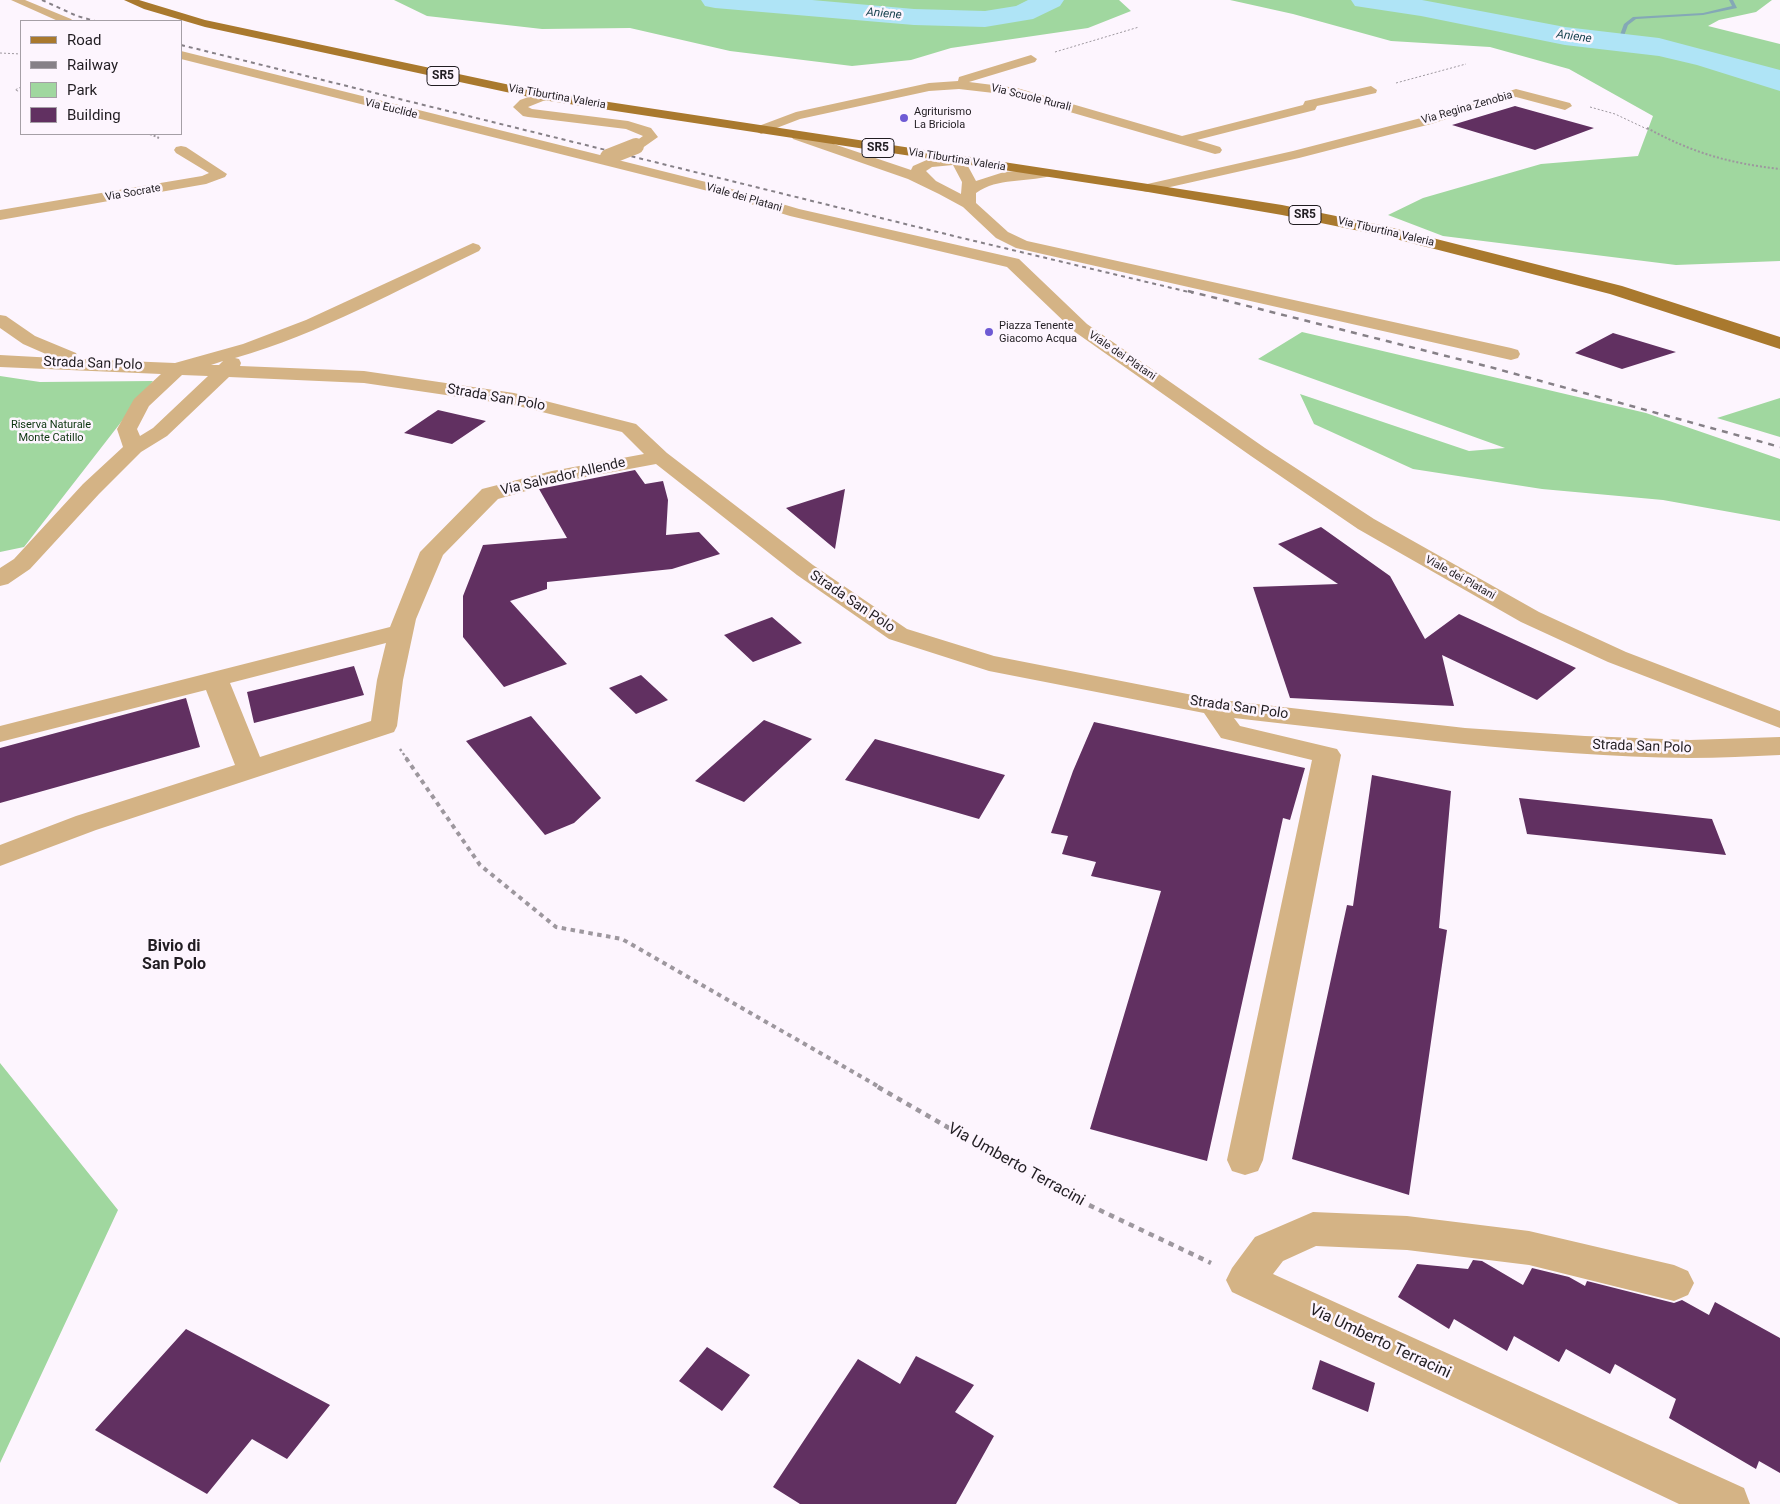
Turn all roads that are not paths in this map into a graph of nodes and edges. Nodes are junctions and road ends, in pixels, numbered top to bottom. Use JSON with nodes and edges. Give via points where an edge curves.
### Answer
{"nodes":[{"id":1,"x":16,"y":0,"type":"edge"},
{"id":2,"x":129,"y":0,"type":"edge"},
{"id":3,"x":65,"y":20,"type":"edge"},
{"id":4,"x":182,"y":55,"type":"edge"},
{"id":5,"x":1031,"y":59,"type":"road end"},
{"id":6,"x":945,"y":85,"type":"junction"},
{"id":7,"x":1371,"y":90,"type":"road end"},
{"id":8,"x":543,"y":96,"type":"junction"},
{"id":9,"x":1565,"y":106,"type":"road end"},
{"id":10,"x":761,"y":130,"type":"junction"},
{"id":11,"x":798,"y":136,"type":"junction"},
{"id":12,"x":1183,"y":140,"type":"junction"},
{"id":13,"x":181,"y":150,"type":"dead end"},
{"id":14,"x":1215,"y":150,"type":"dead end"},
{"id":15,"x":605,"y":159,"type":"junction"},
{"id":16,"x":958,"y":160,"type":"junction"},
{"id":17,"x":1044,"y":173,"type":"junction"},
{"id":18,"x":931,"y":185,"type":"junction"},
{"id":19,"x":1148,"y":188,"type":"junction"},
{"id":20,"x":968,"y":198,"type":"junction"},
{"id":21,"x":0,"y":215,"type":"edge"},
{"id":22,"x":473,"y":248,"type":"dead end"},
{"id":23,"x":0,"y":320,"type":"edge"},
{"id":24,"x":1780,"y":343,"type":"edge"},
{"id":25,"x":250,"y":348,"type":"junction"},
{"id":26,"x":1512,"y":354,"type":"dead end"},
{"id":27,"x":0,"y":361,"type":"edge"},
{"id":28,"x":84,"y":363,"type":"junction"},
{"id":29,"x":178,"y":368,"type":"junction"},
{"id":30,"x":224,"y":371,"type":"junction"},
{"id":31,"x":134,"y":448,"type":"junction"},
{"id":32,"x":660,"y":457,"type":"junction"},
{"id":33,"x":0,"y":580,"type":"edge"},
{"id":34,"x":401,"y":632,"type":"junction"},
{"id":35,"x":215,"y":679,"type":"junction"},
{"id":36,"x":1213,"y":707,"type":"junction"},
{"id":37,"x":1780,"y":720,"type":"edge"},
{"id":38,"x":0,"y":734,"type":"edge"},
{"id":39,"x":1780,"y":746,"type":"edge"},
{"id":40,"x":251,"y":770,"type":"junction"},
{"id":41,"x":0,"y":856,"type":"edge"},
{"id":42,"x":1245,"y":1160,"type":"dead end"},
{"id":43,"x":1674,"y":1283,"type":"dead end"},
{"id":44,"x":1728,"y":1504,"type":"edge"}],
"edges":[{"from":1,"to":3,"type":"street"},
{"from":2,"to":8,"type":"main road","name":"Via Tiburtina Valeria","number":"SR5","via":[[228,28]]},
{"from":4,"to":15,"type":"street","name":"Via Euclide"},
{"from":5,"to":6,"type":"street"},
{"from":6,"to":10,"type":"street","name":"Via Scuole Rurali","via":[[796,116]]},
{"from":6,"to":12,"type":"street","name":"Via Scuole Rurali","via":[[1012,91]]},
{"from":7,"to":12,"type":"street"},
{"from":8,"to":10,"type":"main road","name":"Via Tiburtina Valeria","number":"SR5"},
{"from":8,"to":15,"type":"street","bridge":true,"via":[[520,107],[528,113],[628,125],[646,131],[651,137]]},
{"from":9,"to":19,"type":"street","name":"Via Regina Zenobia","via":[[1516,93],[1426,121]]},
{"from":10,"to":11,"type":"main road","name":"Via Tiburtina Valeria","number":"SR5"},
{"from":11,"to":16,"type":"main road","name":"Via Tiburtina Valeria","number":"SR5"},
{"from":11,"to":18,"type":"street"},
{"from":12,"to":14,"type":"street","name":"Via Scuole Rurali"},
{"from":13,"to":21,"type":"street","name":"Via Socrate","via":[[220,174],[198,182]]},
{"from":15,"to":37,"type":"street","name":"Viale dei Platani","via":[[794,212],[1013,263],[1082,328],[1366,524],[1530,617],[1617,657]]},
{"from":16,"to":17,"type":"main road","name":"Via Tiburtina Valeria","number":"SR5"},
{"from":16,"to":18,"type":"street","via":[[929,163],[918,168]]},
{"from":16,"to":20,"type":"street","via":[[969,182]]},
{"from":17,"to":19,"type":"main road","name":"Via Tiburtina Valeria","number":"SR5"},
{"from":17,"to":20,"type":"street","via":[[999,177],[975,185]]},
{"from":18,"to":20,"type":"street"},
{"from":19,"to":24,"type":"main road","name":"Via Tiburtina Valeria","number":"SR5","via":[[1385,231],[1616,290]]},
{"from":20,"to":26,"type":"street","via":[[1002,235],[1022,246]]},
{"from":22,"to":25,"type":"street","via":[[312,324]]},
{"from":23,"to":28,"type":"street","via":[[28,340]]},
{"from":25,"to":29,"type":"street"},
{"from":25,"to":30,"type":"street"},
{"from":27,"to":28,"type":"street","name":"Strada San Polo"},
{"from":28,"to":29,"type":"street","name":"Strada San Polo"},
{"from":29,"to":30,"type":"street","name":"Strada San Polo"},
{"from":29,"to":31,"type":"street","via":[[141,403],[127,428]]},
{"from":30,"to":31,"type":"street","via":[[160,432]]},
{"from":30,"to":32,"type":"street","name":"Strada San Polo","via":[[364,377],[514,399],[629,428]]},
{"from":31,"to":33,"type":"street","via":[[22,564]]},
{"from":32,"to":34,"type":"street","name":"Via Salvador Allende","via":[[552,477],[490,494],[432,552]]},
{"from":32,"to":36,"type":"street","name":"Strada San Polo","via":[[805,570],[898,634],[990,664]]},
{"from":34,"to":35,"type":"street"},
{"from":34,"to":40,"type":"street","name":"Via Salvador Allende","via":[[384,726]]},
{"from":35,"to":38,"type":"street"},
{"from":35,"to":40,"type":"street"},
{"from":36,"to":39,"type":"street","name":"Strada San Polo","via":[[1465,736],[1690,749]]},
{"from":36,"to":42,"type":"street","via":[[1231,732],[1327,755]]},
{"from":40,"to":41,"type":"street","via":[[86,823]]},
{"from":43,"to":44,"type":"street","name":"Via Umberto Terracini","via":[[1529,1248],[1407,1233],[1313,1229],[1269,1249],[1246,1280]]}]}
